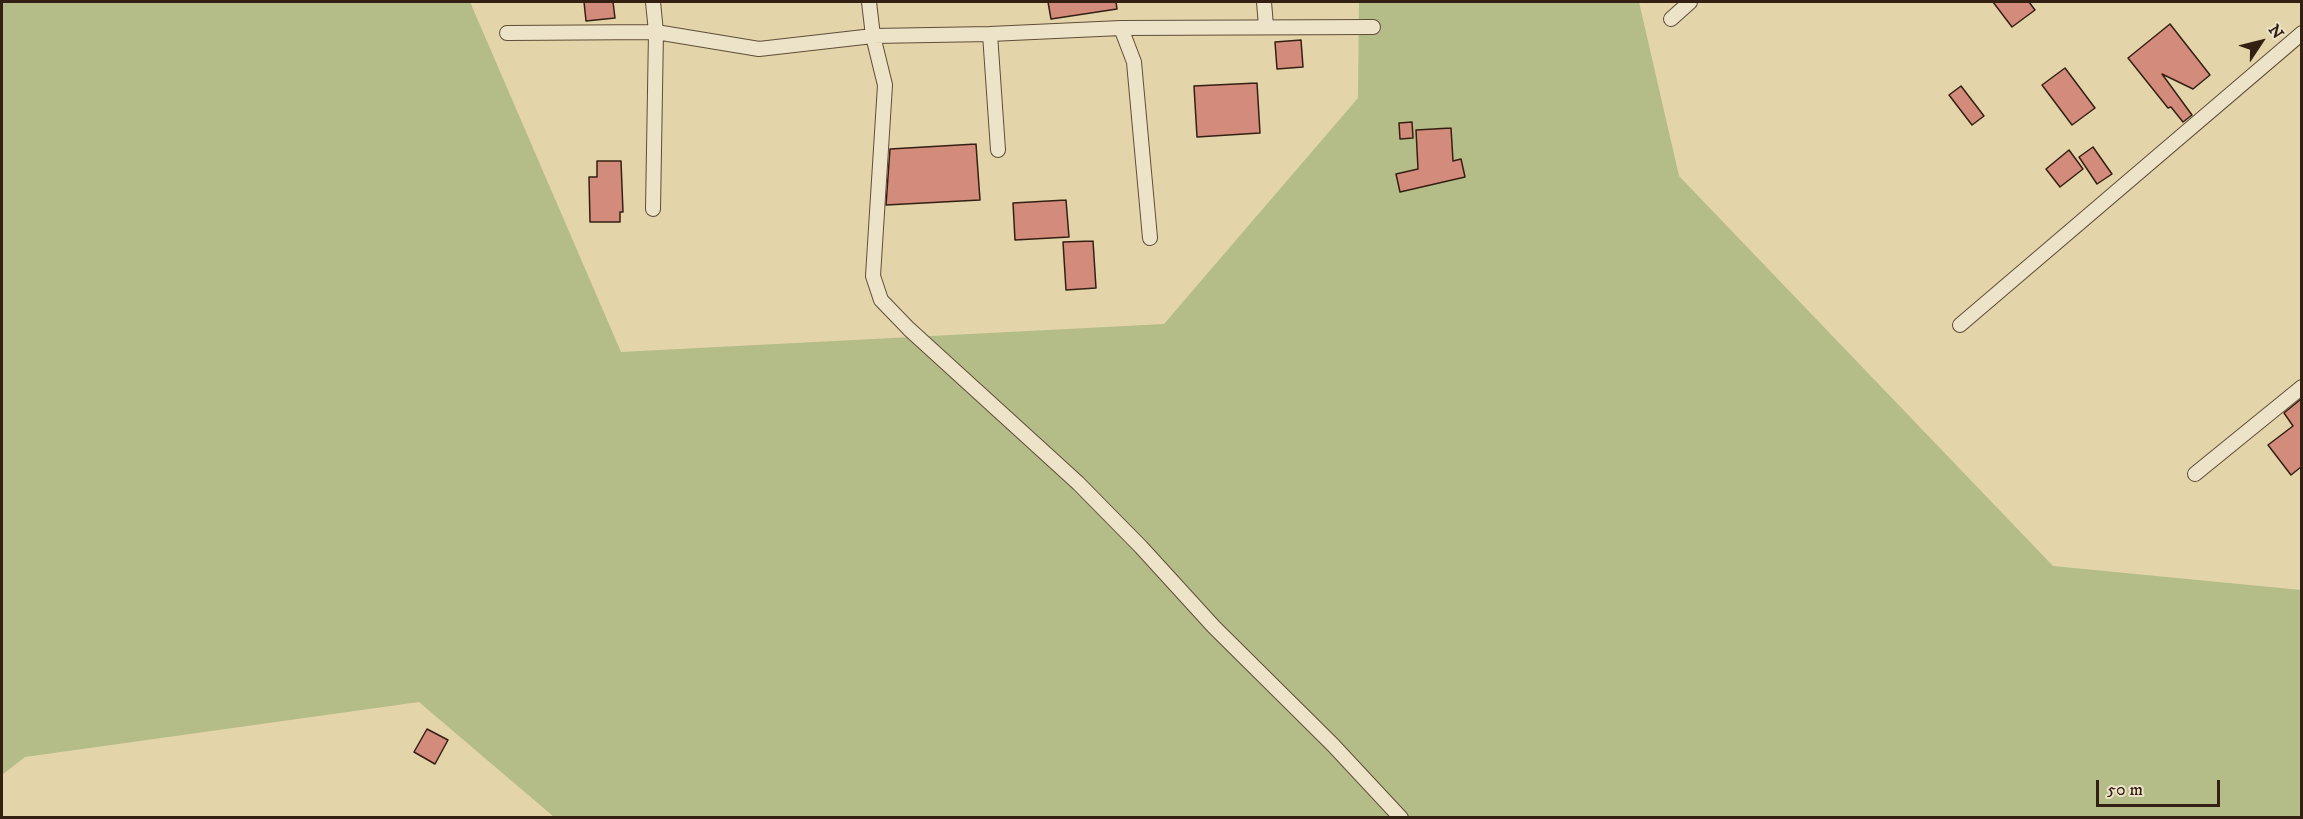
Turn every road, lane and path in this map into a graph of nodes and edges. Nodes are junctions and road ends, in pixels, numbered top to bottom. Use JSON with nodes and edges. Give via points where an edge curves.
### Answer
{"nodes":[{"id":1,"x":653,"y":2,"type":"edge"},
{"id":2,"x":869,"y":2,"type":"edge"},
{"id":3,"x":1264,"y":2,"type":"edge"},
{"id":4,"x":1690,"y":2,"type":"edge"},
{"id":5,"x":1671,"y":19,"type":"dead end"},
{"id":6,"x":1266,"y":26,"type":"junction"},
{"id":7,"x":1373,"y":27,"type":"dead end"},
{"id":8,"x":1121,"y":28,"type":"junction"},
{"id":9,"x":656,"y":32,"type":"junction"},
{"id":10,"x":507,"y":33,"type":"dead end"},
{"id":11,"x":2301,"y":33,"type":"edge"},
{"id":12,"x":990,"y":34,"type":"junction"},
{"id":13,"x":873,"y":36,"type":"junction"},
{"id":14,"x":998,"y":150,"type":"dead end"},
{"id":15,"x":653,"y":208,"type":"dead end"},
{"id":16,"x":1150,"y":238,"type":"dead end"},
{"id":17,"x":1960,"y":325,"type":"dead end"},
{"id":18,"x":2301,"y":387,"type":"edge"},
{"id":19,"x":2195,"y":474,"type":"dead end"},
{"id":20,"x":1401,"y":818,"type":"edge"}],
"edges":[{"from":1,"to":9,"type":"street"},
{"from":2,"to":13,"type":"street"},
{"from":3,"to":6,"type":"street"},
{"from":4,"to":5,"type":"street"},
{"from":6,"to":7,"type":"street"},
{"from":6,"to":8,"type":"street"},
{"from":8,"to":12,"type":"street"},
{"from":8,"to":16,"type":"street","via":[[1134,62]]},
{"from":9,"to":10,"type":"street"},
{"from":9,"to":13,"type":"street","via":[[759,49]]},
{"from":9,"to":15,"type":"street"},
{"from":11,"to":17,"type":"street"},
{"from":12,"to":13,"type":"street"},
{"from":12,"to":14,"type":"street"},
{"from":13,"to":20,"type":"street","via":[[885,85],[873,276],[881,300],[1078,483]]},
{"from":18,"to":19,"type":"street"}]}
